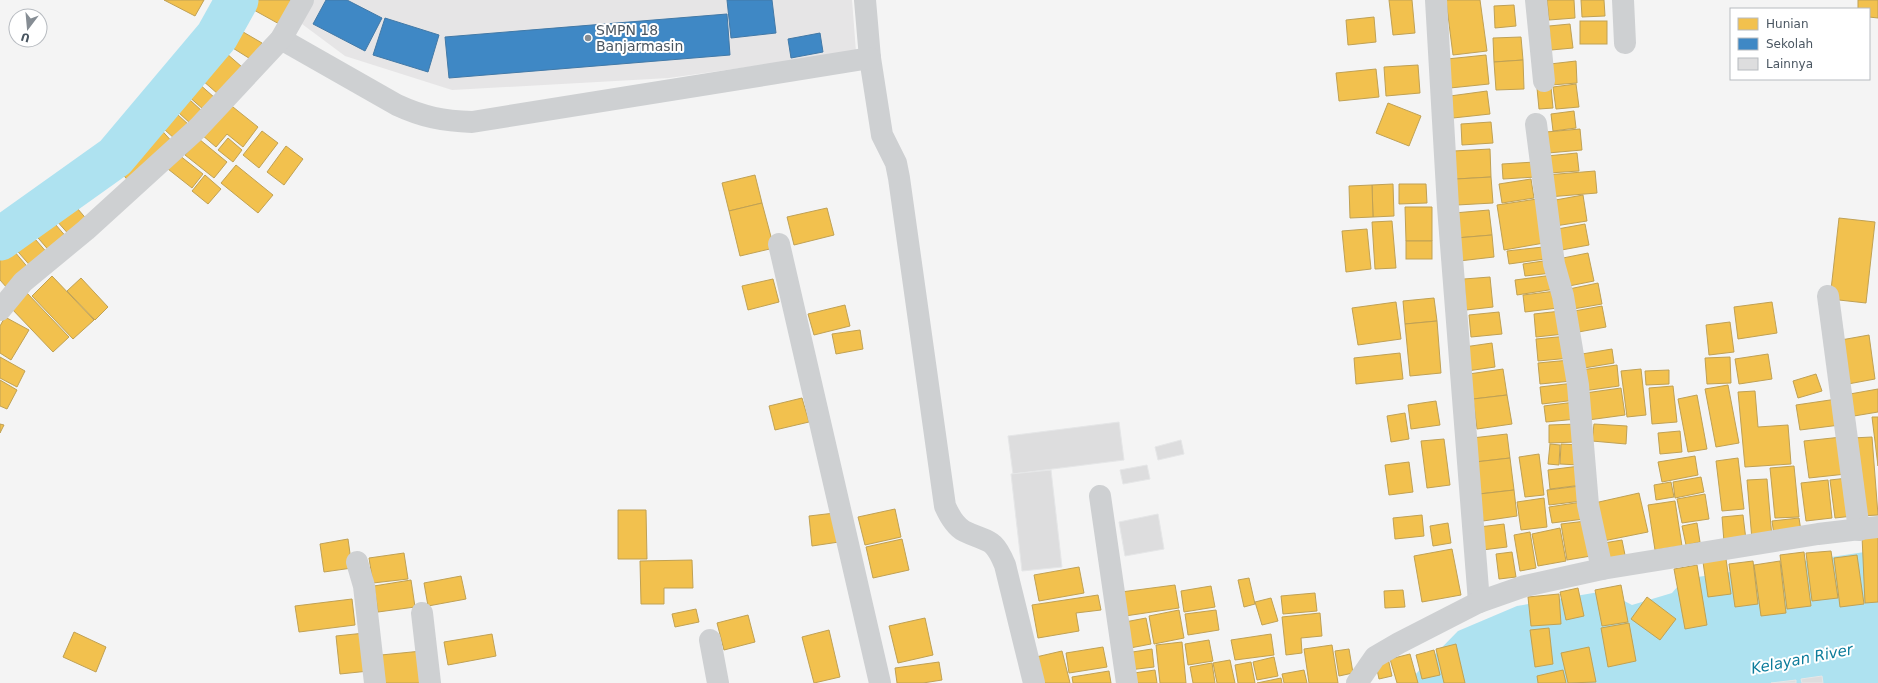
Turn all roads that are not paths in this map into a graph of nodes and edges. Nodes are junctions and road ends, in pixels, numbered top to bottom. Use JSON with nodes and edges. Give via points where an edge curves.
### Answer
{"nodes":[{"id":1,"x":303,"y":0,"type":"edge"},
{"id":2,"x":865,"y":0,"type":"edge"},
{"id":3,"x":1436,"y":0,"type":"edge"},
{"id":4,"x":1536,"y":0,"type":"edge"},
{"id":5,"x":1623,"y":0,"type":"edge"},
{"id":6,"x":281,"y":39,"type":"junction"},
{"id":7,"x":1625,"y":43,"type":"dead end"},
{"id":8,"x":870,"y":58,"type":"junction"},
{"id":9,"x":1544,"y":81,"type":"dead end"},
{"id":10,"x":1536,"y":124,"type":"dead end"},
{"id":11,"x":779,"y":244,"type":"dead end"},
{"id":12,"x":1828,"y":296,"type":"dead end"},
{"id":13,"x":0,"y":310,"type":"edge"},
{"id":14,"x":1100,"y":496,"type":"dead end"},
{"id":15,"x":1868,"y":528,"type":"edge"},
{"id":16,"x":357,"y":562,"type":"dead end"},
{"id":17,"x":1602,"y":569,"type":"junction"},
{"id":18,"x":1479,"y":602,"type":"junction"},
{"id":19,"x":422,"y":613,"type":"dead end"},
{"id":20,"x":710,"y":640,"type":"dead end"},
{"id":21,"x":375,"y":683,"type":"edge"},
{"id":22,"x":430,"y":683,"type":"edge"},
{"id":23,"x":718,"y":683,"type":"edge"},
{"id":24,"x":880,"y":683,"type":"edge"},
{"id":25,"x":1034,"y":683,"type":"edge"},
{"id":26,"x":1127,"y":683,"type":"edge"},
{"id":27,"x":1356,"y":683,"type":"edge"}],
"edges":[{"from":1,"to":6,"type":"street"},
{"from":2,"to":8,"type":"street"},
{"from":3,"to":18,"type":"street","via":[[1448,206]]},
{"from":4,"to":9,"type":"street"},
{"from":5,"to":7,"type":"street"},
{"from":6,"to":8,"type":"street","via":[[416,114],[445,121],[465,122]]},
{"from":6,"to":13,"type":"street","via":[[198,128],[86,230],[23,282]]},
{"from":8,"to":25,"type":"street","via":[[882,135],[896,163],[899,178],[945,506],[954,522],[963,530],[991,542],[1000,552]]},
{"from":10,"to":17,"type":"street","via":[[1554,264],[1563,296],[1578,385],[1588,505]]},
{"from":11,"to":24,"type":"street"},
{"from":12,"to":15,"type":"street"},
{"from":14,"to":26,"type":"street"},
{"from":15,"to":17,"type":"street"},
{"from":16,"to":21,"type":"street","via":[[364,586]]},
{"from":17,"to":18,"type":"street","via":[[1525,586]]},
{"from":18,"to":27,"type":"street","via":[[1375,657]]},
{"from":19,"to":22,"type":"street"},
{"from":20,"to":23,"type":"street"}]}
